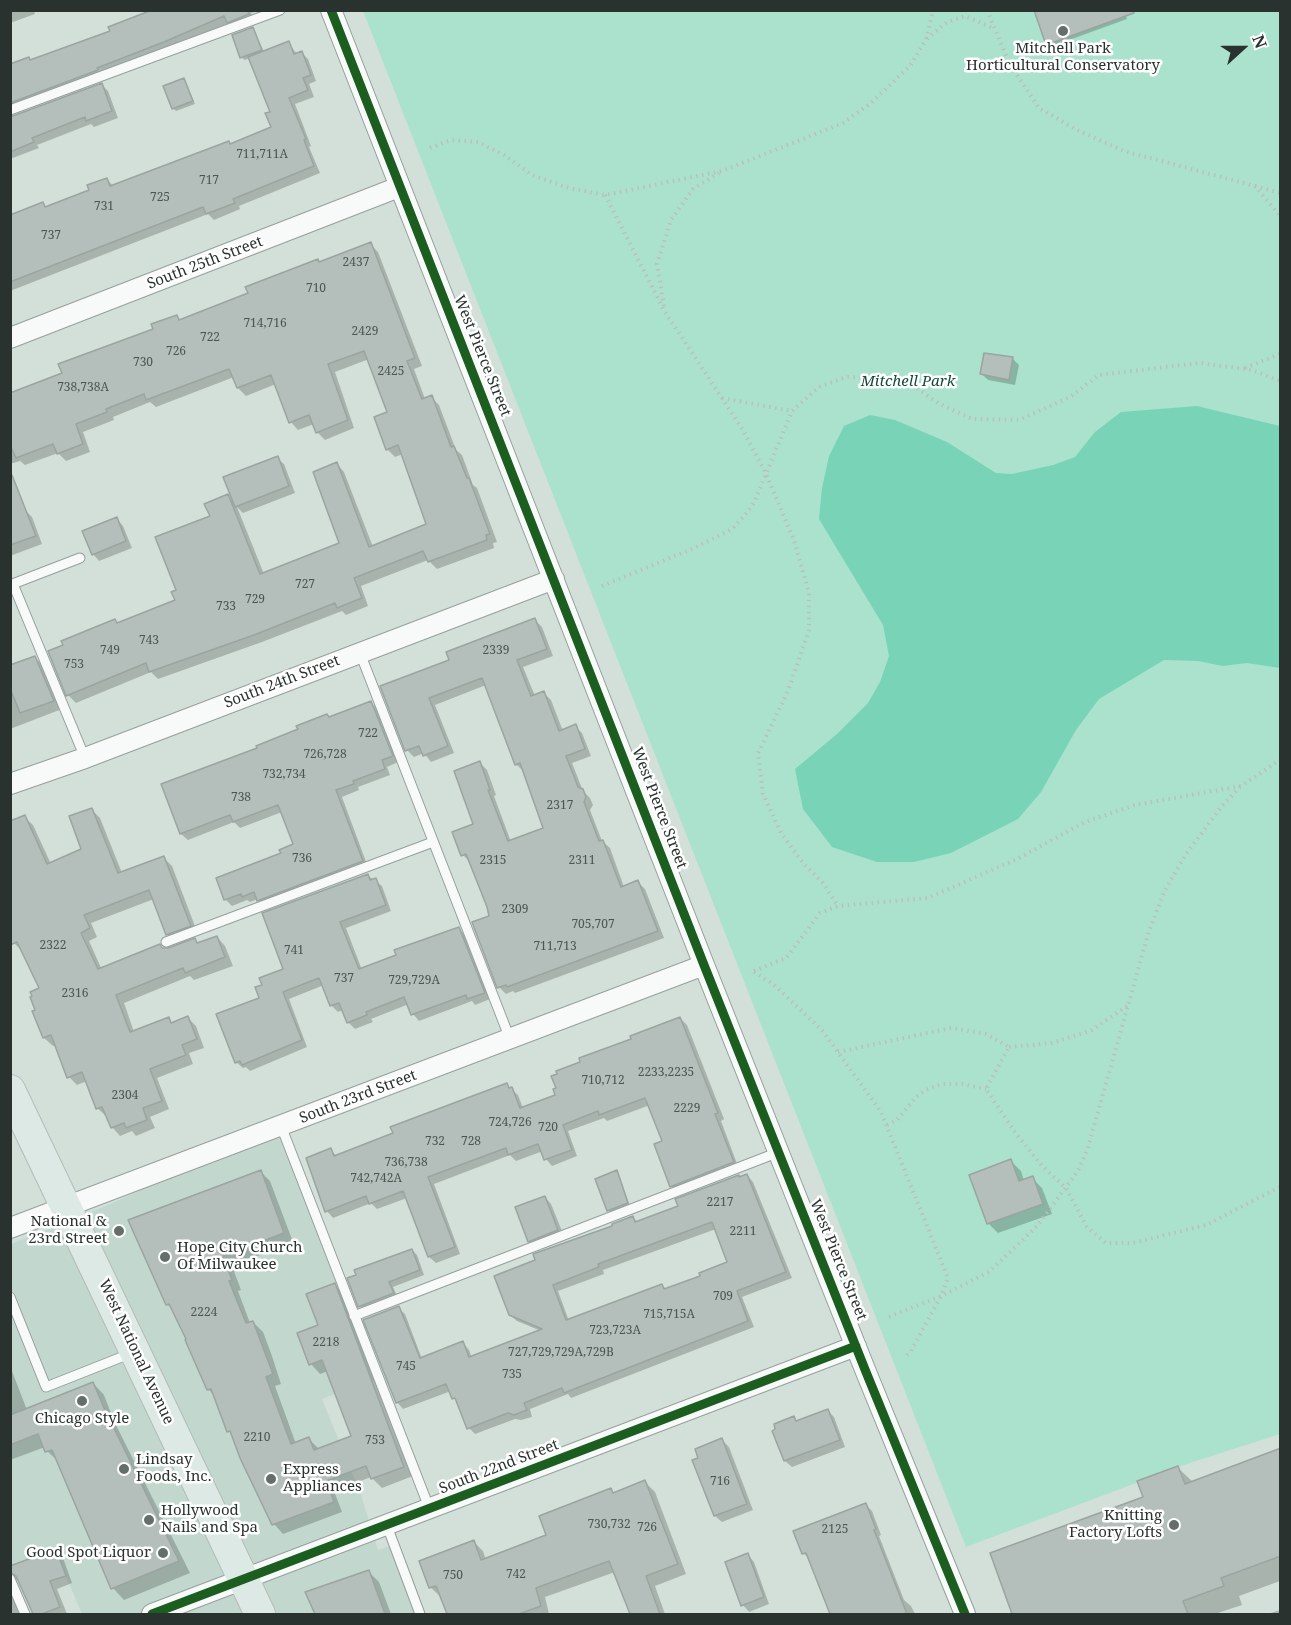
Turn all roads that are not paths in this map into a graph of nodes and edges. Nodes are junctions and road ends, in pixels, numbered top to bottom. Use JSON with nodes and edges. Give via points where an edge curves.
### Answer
{"nodes":[{"id":1,"x":280,"y":10,"type":"edge"},
{"id":2,"x":331,"y":10,"type":"edge"},
{"id":3,"x":10,"y":110,"type":"edge"},
{"id":4,"x":399,"y":187,"type":"junction"},
{"id":5,"x":10,"y":338,"type":"edge"},
{"id":6,"x":80,"y":558,"type":"dead end"},
{"id":7,"x":554,"y":579,"type":"junction"},
{"id":8,"x":12,"y":585,"type":"edge"},
{"id":9,"x":360,"y":653,"type":"junction"},
{"id":10,"x":85,"y":758,"type":"junction"},
{"id":11,"x":10,"y":784,"type":"edge"},
{"id":12,"x":433,"y":842,"type":"junction"},
{"id":13,"x":166,"y":942,"type":"dead end"},
{"id":14,"x":704,"y":965,"type":"junction"},
{"id":15,"x":510,"y":1039,"type":"junction"},
{"id":16,"x":10,"y":1090,"type":"edge"},
{"id":17,"x":281,"y":1126,"type":"junction"},
{"id":18,"x":779,"y":1152,"type":"junction"},
{"id":19,"x":67,"y":1207,"type":"junction"},
{"id":20,"x":10,"y":1228,"type":"edge"},
{"id":21,"x":10,"y":1297,"type":"edge"},
{"id":22,"x":354,"y":1316,"type":"junction"},
{"id":23,"x":856,"y":1346,"type":"junction"},
{"id":24,"x":136,"y":1352,"type":"junction"},
{"id":25,"x":430,"y":1510,"type":"junction"},
{"id":26,"x":387,"y":1526,"type":"junction"},
{"id":27,"x":10,"y":1579,"type":"edge"},
{"id":28,"x":244,"y":1579,"type":"junction"},
{"id":29,"x":25,"y":1614,"type":"edge"},
{"id":30,"x":152,"y":1614,"type":"edge"},
{"id":31,"x":260,"y":1614,"type":"edge"},
{"id":32,"x":420,"y":1614,"type":"edge"},
{"id":33,"x":965,"y":1614,"type":"edge"}],
"edges":[{"from":1,"to":3,"type":"lane"},
{"from":2,"to":4,"type":"street","name":"West Pierce Street"},
{"from":4,"to":5,"type":"street","name":"South 25th Street"},
{"from":4,"to":7,"type":"street","name":"West Pierce Street"},
{"from":6,"to":8,"type":"lane"},
{"from":7,"to":9,"type":"street","name":"South 24th Street"},
{"from":7,"to":14,"type":"street","name":"West Pierce Street"},
{"from":8,"to":10,"type":"lane"},
{"from":9,"to":10,"type":"street","name":"South 24th Street"},
{"from":9,"to":12,"type":"lane"},
{"from":10,"to":11,"type":"street","name":"South 24th Street"},
{"from":12,"to":13,"type":"lane"},
{"from":12,"to":15,"type":"lane"},
{"from":14,"to":15,"type":"street","name":"South 23rd Street"},
{"from":14,"to":18,"type":"street","name":"West Pierce Street"},
{"from":15,"to":17,"type":"street","name":"South 23rd Street"},
{"from":16,"to":19,"type":"main road","name":"West National Avenue"},
{"from":17,"to":19,"type":"street","name":"South 23rd Street"},
{"from":17,"to":22,"type":"lane"},
{"from":18,"to":22,"type":"lane"},
{"from":18,"to":23,"type":"street","name":"West Pierce Street"},
{"from":19,"to":20,"type":"street","name":"South 23rd Street"},
{"from":19,"to":24,"type":"main road","name":"West National Avenue"},
{"from":21,"to":24,"type":"lane","via":[[46,1387]]},
{"from":22,"to":25,"type":"lane"},
{"from":23,"to":25,"type":"street","name":"South 22nd Street"},
{"from":23,"to":33,"type":"street","name":"West Pierce Street"},
{"from":24,"to":28,"type":"main road","name":"West National Avenue"},
{"from":25,"to":26,"type":"street","name":"South 22nd Street"},
{"from":26,"to":28,"type":"street","name":"South 22nd Street"},
{"from":26,"to":32,"type":"lane"},
{"from":27,"to":29,"type":"lane"},
{"from":28,"to":30,"type":"street","name":"South 22nd Street"},
{"from":28,"to":31,"type":"main road","name":"West National Avenue"}]}
